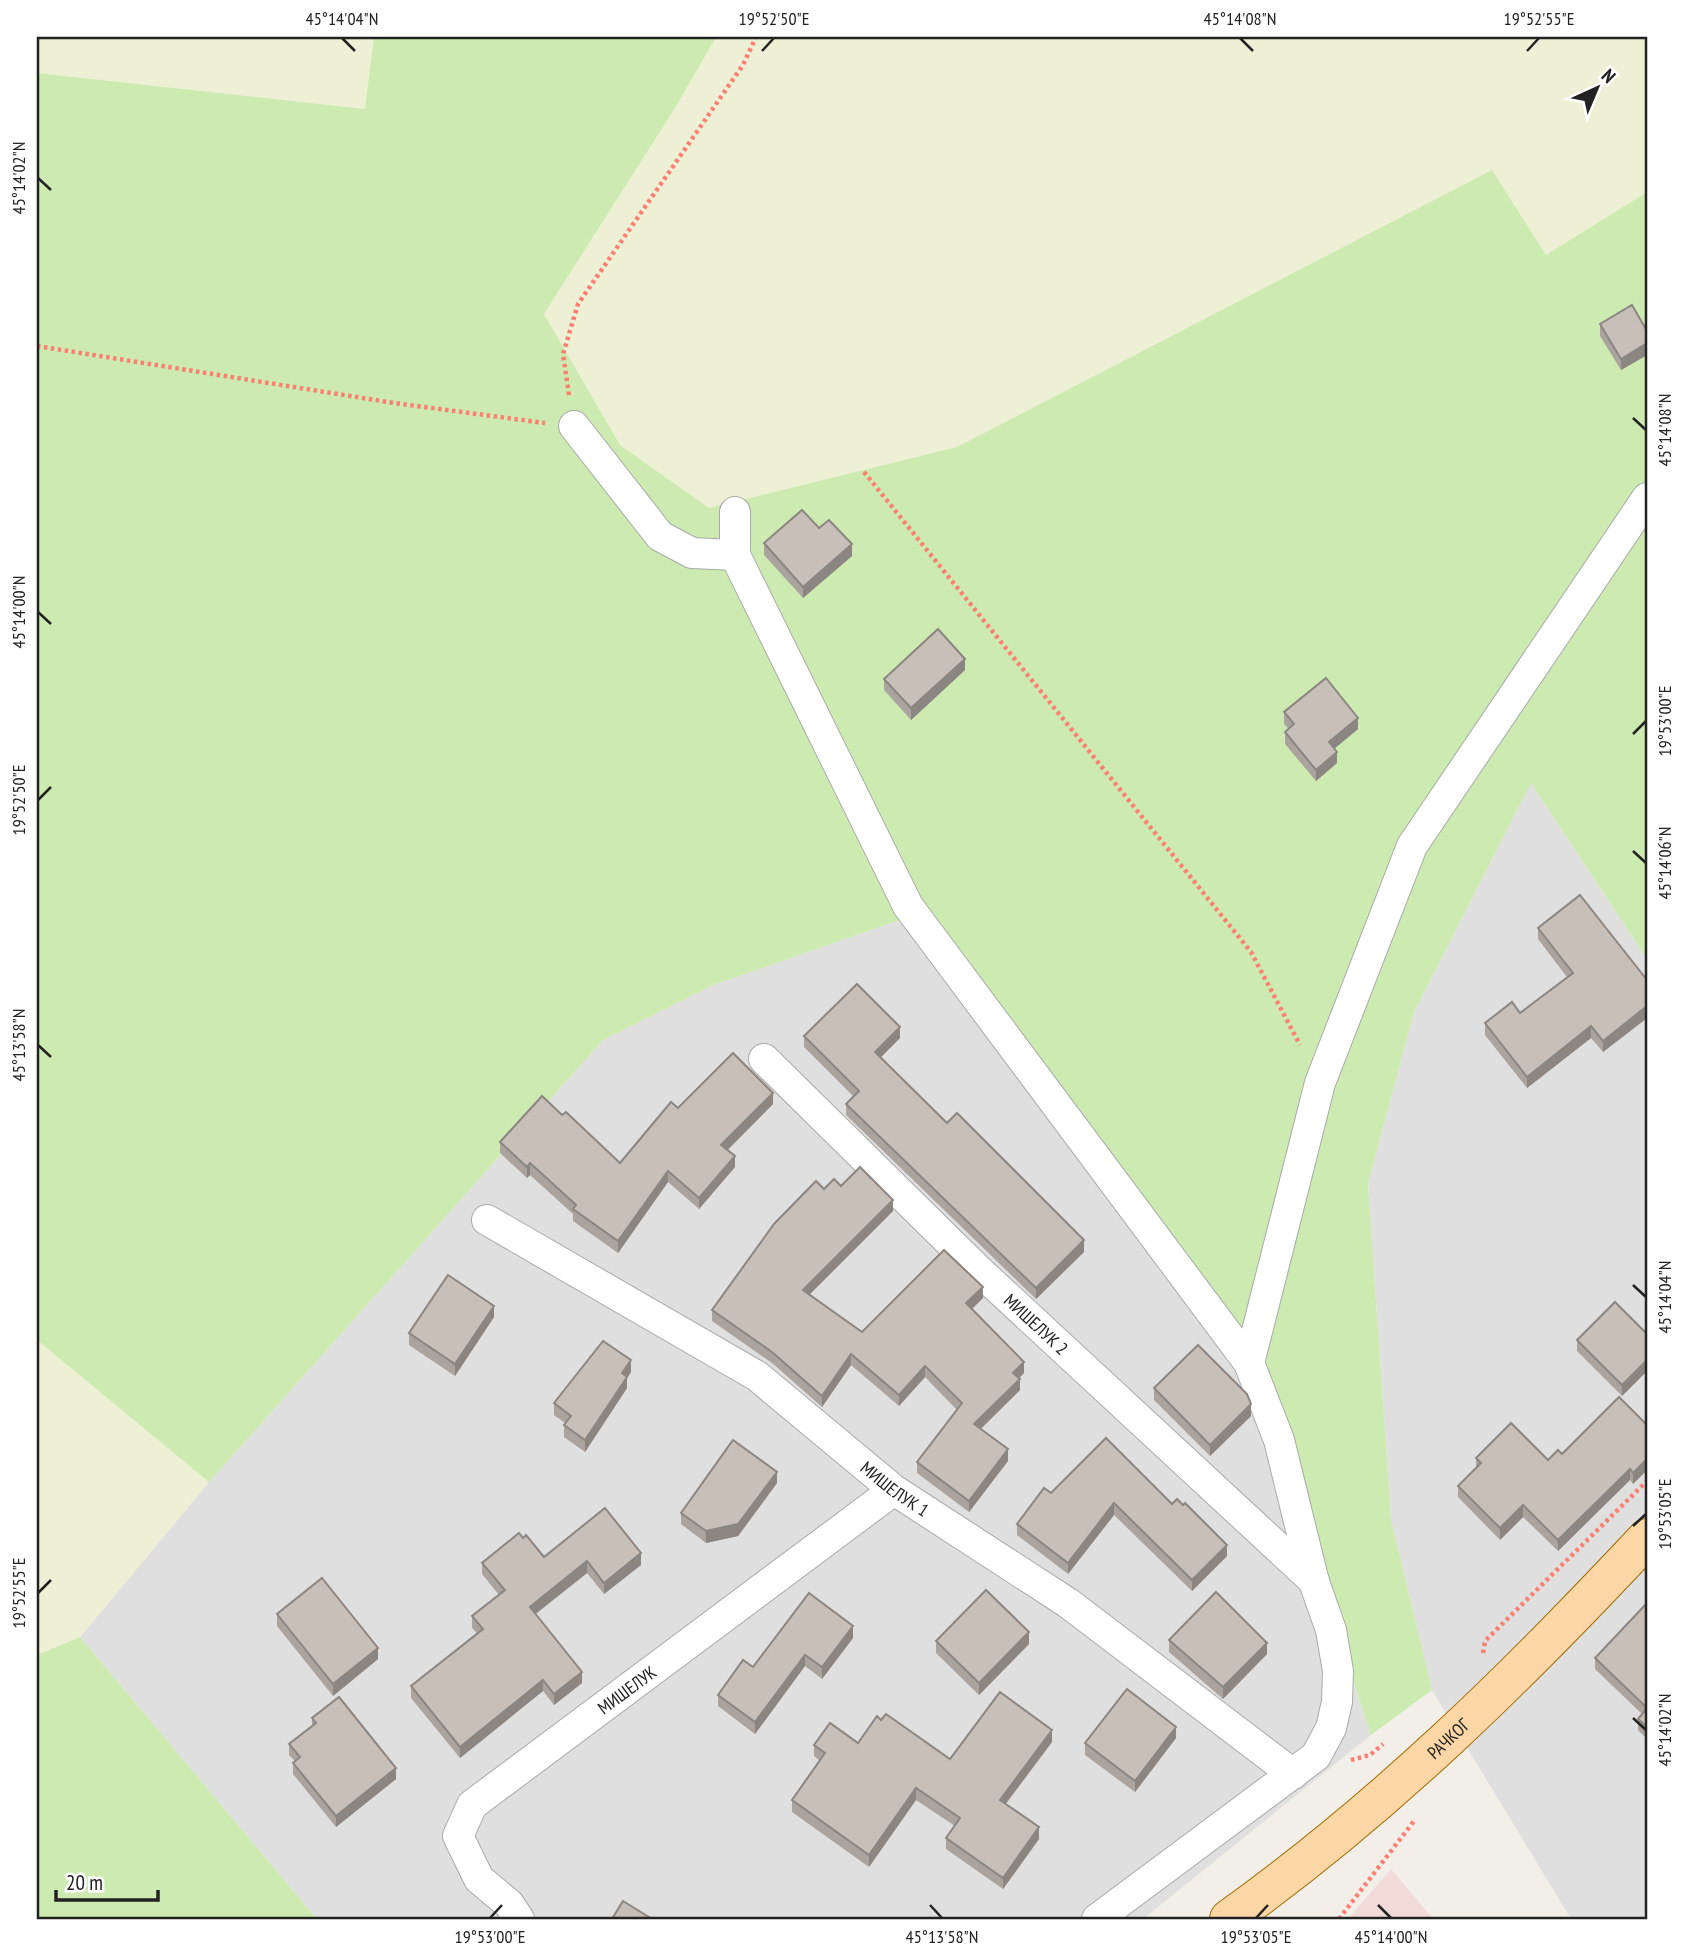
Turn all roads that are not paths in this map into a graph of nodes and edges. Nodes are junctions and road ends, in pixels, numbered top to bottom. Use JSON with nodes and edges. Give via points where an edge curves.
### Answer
{"nodes":[{"id":1,"x":574,"y":426,"type":"road end"},
{"id":2,"x":1647,"y":498,"type":"edge"},
{"id":3,"x":735,"y":512,"type":"dead end"},
{"id":4,"x":735,"y":555,"type":"junction"},
{"id":5,"x":764,"y":1059,"type":"dead end"},
{"id":6,"x":487,"y":1220,"type":"dead end"},
{"id":7,"x":1249,"y":1363,"type":"junction"},
{"id":8,"x":894,"y":1490,"type":"junction"},
{"id":9,"x":1647,"y":1538,"type":"edge"},
{"id":10,"x":1314,"y":1582,"type":"junction"},
{"id":11,"x":1305,"y":1765,"type":"junction"},
{"id":12,"x":519,"y":1919,"type":"edge"},
{"id":13,"x":1097,"y":1919,"type":"edge"},
{"id":14,"x":1229,"y":1919,"type":"edge"}],
"edges":[{"from":1,"to":4,"type":"street","via":[[660,536],[692,553]]},
{"from":2,"to":7,"type":"street","via":[[1412,846],[1320,1083]]},
{"from":3,"to":4,"type":"street"},
{"from":4,"to":7,"type":"street","via":[[908,906]]},
{"from":5,"to":10,"type":"street","name":"МИШЕЛУК 2","via":[[976,1268]]},
{"from":6,"to":8,"type":"street","name":"МИШЕЛУК 1","via":[[757,1376]]},
{"from":7,"to":10,"type":"street","via":[[1279,1440]]},
{"from":8,"to":11,"type":"street","name":"МИШЕЛУК 1"},
{"from":8,"to":12,"type":"street","name":"МИШЕЛУК","via":[[472,1805],[458,1836],[479,1879],[509,1904]]},
{"from":9,"to":14,"type":"main road","name":"РАЧКОГ","via":[[1450,1740],[1363,1816]]},
{"from":10,"to":11,"type":"street","via":[[1331,1630],[1338,1671],[1337,1702],[1331,1728]]},
{"from":11,"to":13,"type":"street"}]}
